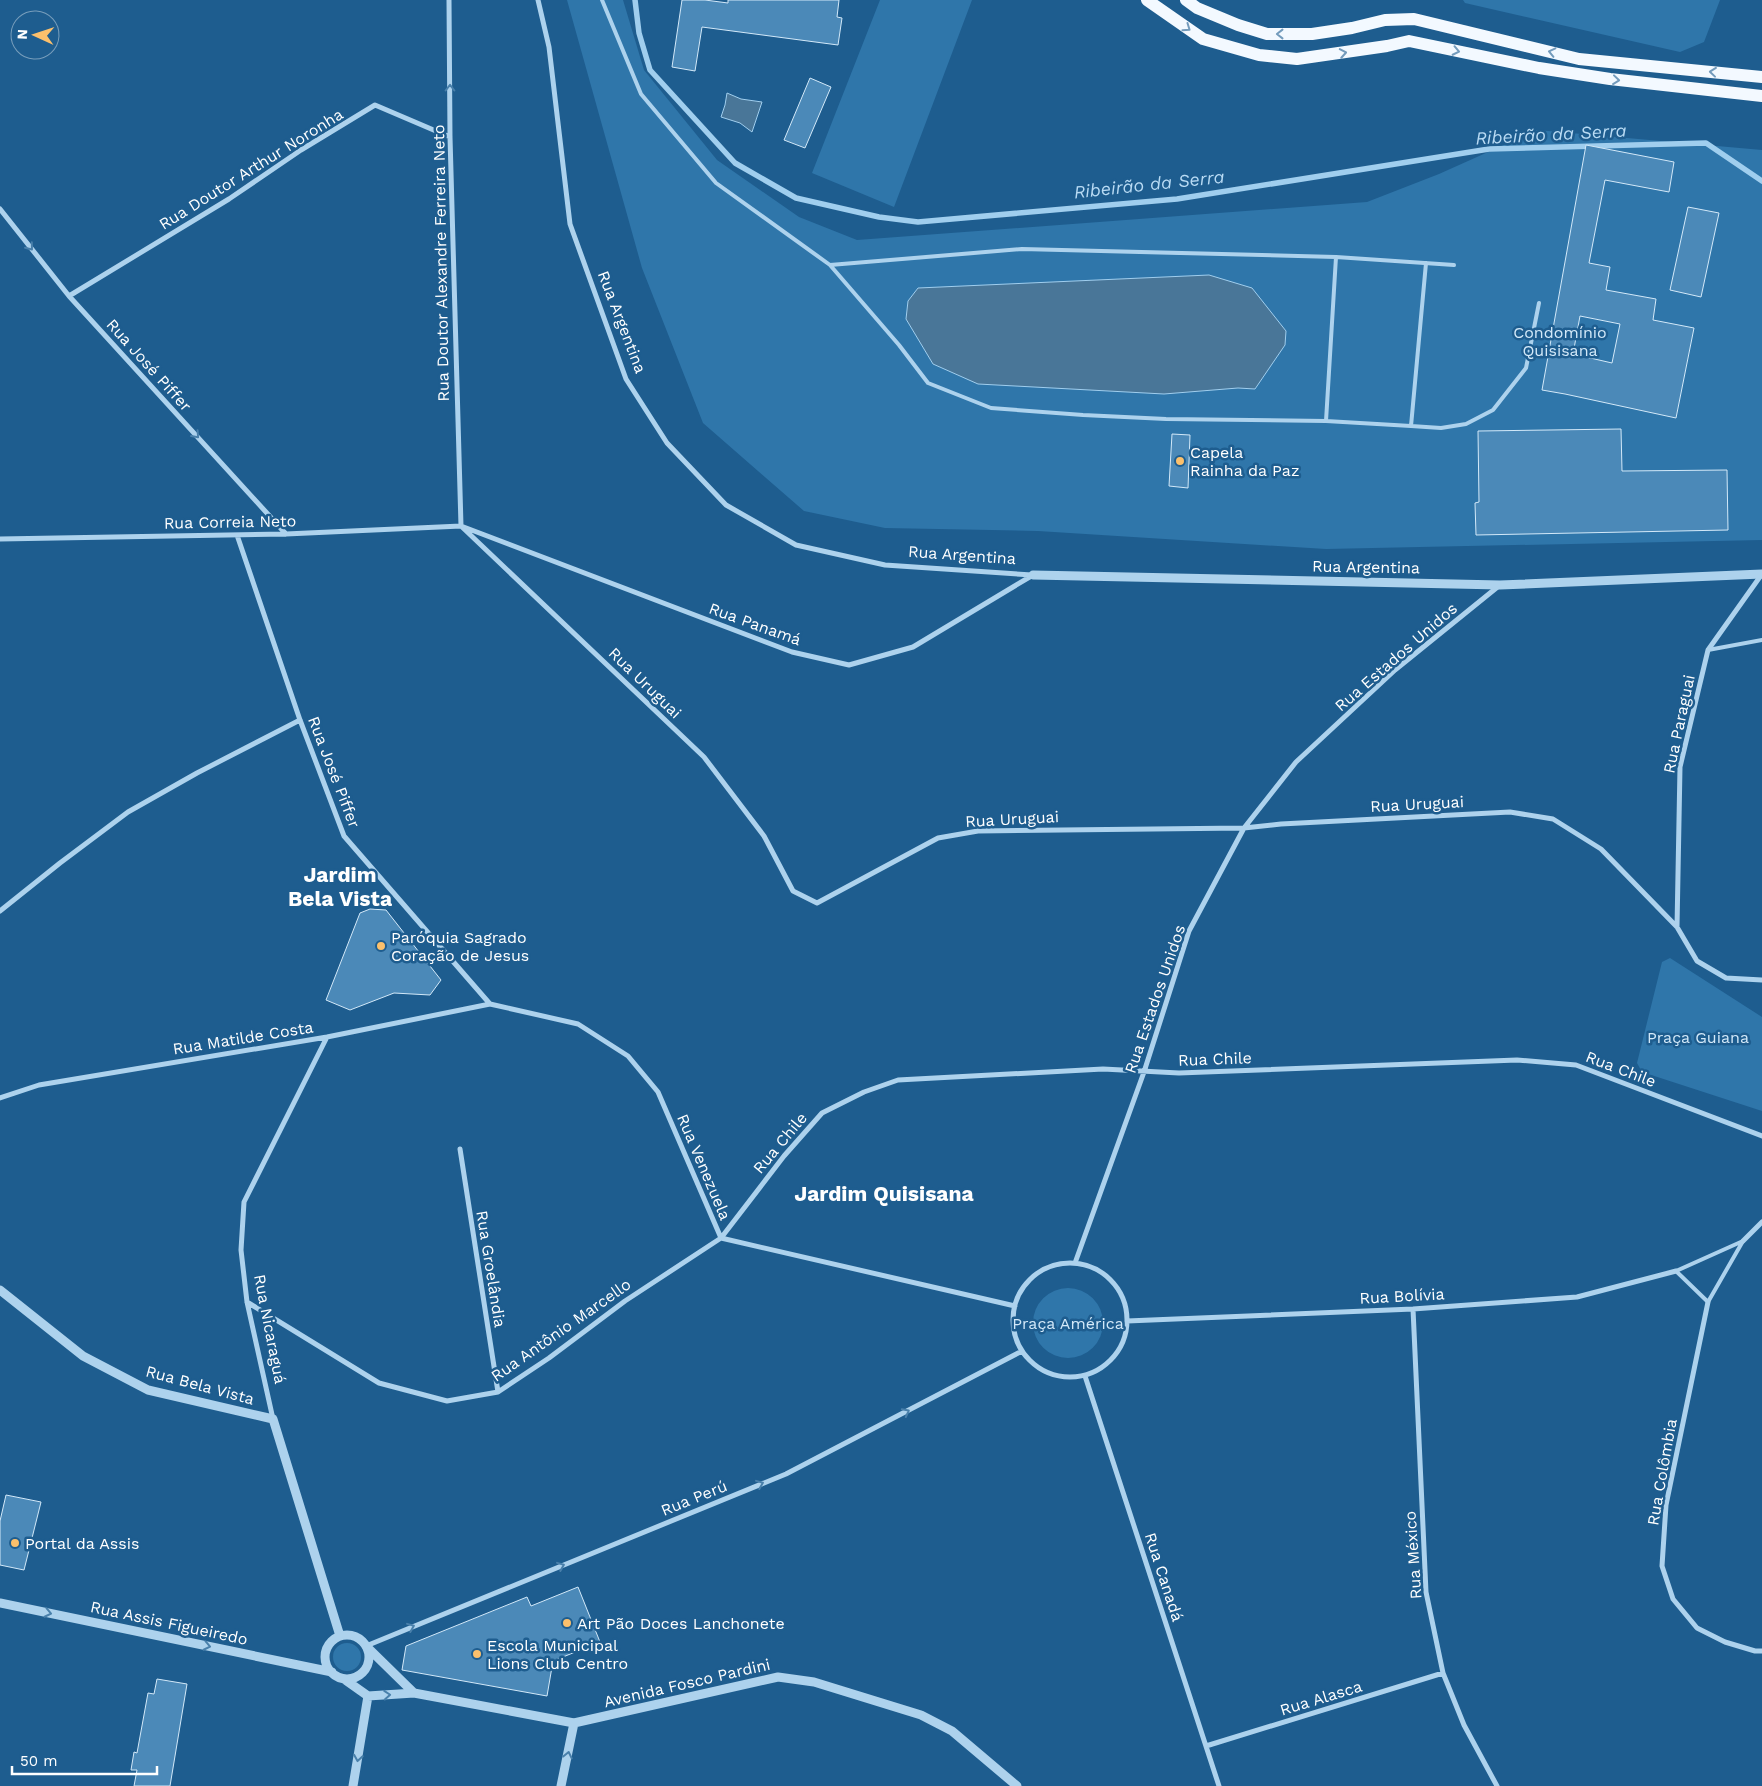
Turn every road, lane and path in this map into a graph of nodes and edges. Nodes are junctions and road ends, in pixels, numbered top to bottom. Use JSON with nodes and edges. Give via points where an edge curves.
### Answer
{"nodes":[{"id":1,"x":449,"y":0,"type":"edge"},
{"id":2,"x":538,"y":0,"type":"edge"},
{"id":3,"x":602,"y":0,"type":"edge"},
{"id":4,"x":1147,"y":0,"type":"edge"},
{"id":5,"x":1186,"y":0,"type":"edge"},
{"id":6,"x":1762,"y":77,"type":"edge"},
{"id":7,"x":1762,"y":96,"type":"edge"},
{"id":8,"x":450,"y":137,"type":"junction"},
{"id":9,"x":0,"y":209,"type":"edge"},
{"id":10,"x":1336,"y":257,"type":"junction"},
{"id":11,"x":1426,"y":263,"type":"junction"},
{"id":12,"x":1454,"y":264,"type":"dead end"},
{"id":13,"x":830,"y":265,"type":"junction"},
{"id":14,"x":69,"y":296,"type":"junction"},
{"id":15,"x":1539,"y":303,"type":"dead end"},
{"id":16,"x":1326,"y":421,"type":"junction"},
{"id":17,"x":1411,"y":426,"type":"junction"},
{"id":18,"x":461,"y":526,"type":"junction"},
{"id":19,"x":286,"y":534,"type":"junction"},
{"id":20,"x":237,"y":535,"type":"junction"},
{"id":21,"x":0,"y":539,"type":"edge"},
{"id":22,"x":1762,"y":574,"type":"edge"},
{"id":23,"x":1033,"y":575,"type":"junction"},
{"id":24,"x":1500,"y":585,"type":"junction"},
{"id":25,"x":1762,"y":640,"type":"edge"},
{"id":26,"x":1708,"y":650,"type":"junction"},
{"id":27,"x":300,"y":720,"type":"junction"},
{"id":28,"x":1244,"y":828,"type":"junction"},
{"id":29,"x":0,"y":911,"type":"edge"},
{"id":30,"x":1676,"y":927,"type":"junction"},
{"id":31,"x":1761,"y":981,"type":"edge"},
{"id":32,"x":490,"y":1004,"type":"junction"},
{"id":33,"x":327,"y":1037,"type":"junction"},
{"id":34,"x":1144,"y":1072,"type":"junction"},
{"id":35,"x":0,"y":1098,"type":"edge"},
{"id":36,"x":1762,"y":1136,"type":"edge"},
{"id":37,"x":460,"y":1149,"type":"dead end"},
{"id":38,"x":1762,"y":1222,"type":"edge"},
{"id":39,"x":721,"y":1238,"type":"junction"},
{"id":40,"x":1743,"y":1241,"type":"junction"},
{"id":41,"x":1075,"y":1263,"type":"junction"},
{"id":42,"x":1676,"y":1271,"type":"junction"},
{"id":43,"x":0,"y":1290,"type":"edge"},
{"id":44,"x":247,"y":1302,"type":"junction"},
{"id":45,"x":1708,"y":1302,"type":"junction"},
{"id":46,"x":1015,"y":1306,"type":"junction"},
{"id":47,"x":1413,"y":1309,"type":"junction"},
{"id":48,"x":1127,"y":1321,"type":"junction"},
{"id":49,"x":1022,"y":1351,"type":"junction"},
{"id":50,"x":1085,"y":1376,"type":"junction"},
{"id":51,"x":498,"y":1392,"type":"junction"},
{"id":52,"x":273,"y":1419,"type":"junction"},
{"id":53,"x":0,"y":1603,"type":"edge"},
{"id":54,"x":340,"y":1636,"type":"junction"},
{"id":55,"x":366,"y":1646,"type":"junction"},
{"id":56,"x":1762,"y":1651,"type":"edge"},
{"id":57,"x":332,"y":1672,"type":"junction"},
{"id":58,"x":1444,"y":1673,"type":"junction"},
{"id":59,"x":344,"y":1679,"type":"junction"},
{"id":60,"x":414,"y":1693,"type":"junction"},
{"id":61,"x":368,"y":1696,"type":"junction"},
{"id":62,"x":574,"y":1724,"type":"junction"},
{"id":63,"x":1206,"y":1746,"type":"junction"},
{"id":64,"x":353,"y":1786,"type":"edge"},
{"id":65,"x":561,"y":1786,"type":"edge"},
{"id":66,"x":1017,"y":1786,"type":"edge"},
{"id":67,"x":1219,"y":1786,"type":"edge"},
{"id":68,"x":1497,"y":1786,"type":"edge"}],
"edges":[{"from":8,"to":1,"type":"street","name":"Rua Doutor Alexandre Ferreira Neto","one_way":true},
{"from":2,"to":23,"type":"street","name":"Rua Argentina","via":[[549,47],[570,224],[626,379],[667,443],[726,506],[796,545],[886,565]]},
{"from":3,"to":13,"type":"lane","via":[[641,94],[716,183]]},
{"from":4,"to":7,"type":"main road","one_way":true,"via":[[1203,39],[1259,55],[1297,59],[1330,56],[1409,41],[1610,80]]},
{"from":6,"to":5,"type":"main road","one_way":true,"via":[[1579,59],[1414,19],[1385,20],[1312,34],[1267,34],[1197,8]]},
{"from":8,"to":14,"type":"street","name":"Rua Doutor Arthur Noronha","via":[[375,105]]},
{"from":8,"to":18,"type":"street","name":"Rua Doutor Alexandre Ferreira Neto"},
{"from":9,"to":14,"type":"street","name":"Rua José Piffer","one_way":true},
{"from":10,"to":11,"type":"lane"},
{"from":10,"to":13,"type":"lane","via":[[1022,249]]},
{"from":10,"to":16,"type":"lane"},
{"from":11,"to":12,"type":"lane"},
{"from":11,"to":17,"type":"lane"},
{"from":13,"to":16,"type":"lane","via":[[928,383],[990,408],[1166,419]]},
{"from":14,"to":19,"type":"street","name":"Rua José Piffer","one_way":true},
{"from":15,"to":17,"type":"lane","via":[[1526,368],[1493,410],[1466,424],[1441,428]]},
{"from":16,"to":17,"type":"lane"},
{"from":18,"to":19,"type":"street","name":"Rua Correia Neto"},
{"from":18,"to":23,"type":"street","name":"Rua Panamá","via":[[792,652],[849,665],[914,647]]},
{"from":18,"to":28,"type":"street","name":"Rua Uruguai","via":[[704,756],[764,836],[793,891],[817,903],[938,838],[978,831]]},
{"from":19,"to":20,"type":"street","name":"Rua Correia Neto"},
{"from":20,"to":21,"type":"street","name":"Rua Correia Neto"},
{"from":20,"to":27,"type":"street","name":"Rua José Piffer"},
{"from":22,"to":24,"type":"street","name":"Rua Argentina"},
{"from":22,"to":26,"type":"street","name":"Rua Paraguai"},
{"from":23,"to":24,"type":"street","name":"Rua Argentina"},
{"from":24,"to":28,"type":"street","name":"Rua Estados Unidos","via":[[1395,670],[1296,762]]},
{"from":25,"to":26,"type":"lane"},
{"from":26,"to":30,"type":"street","name":"Rua Paraguai","via":[[1680,767]]},
{"from":27,"to":29,"type":"street","via":[[128,812]]},
{"from":27,"to":32,"type":"street","name":"Rua José Piffer","via":[[344,836]]},
{"from":28,"to":30,"type":"street","name":"Rua Uruguai","via":[[1510,812],[1553,819],[1600,849]]},
{"from":28,"to":34,"type":"street","name":"Rua Estados Unidos","via":[[1189,930]]},
{"from":30,"to":31,"type":"street","name":"Rua Uruguai","via":[[1697,961],[1726,978]]},
{"from":32,"to":33,"type":"street","name":"Rua Matilde Costa"},
{"from":32,"to":39,"type":"street","name":"Rua Venezuela","via":[[578,1024],[628,1056],[658,1092]]},
{"from":33,"to":35,"type":"street","name":"Rua Matilde Costa","via":[[39,1084]]},
{"from":33,"to":44,"type":"street","name":"Rua Nicaraguá","via":[[244,1202],[241,1250]]},
{"from":34,"to":36,"type":"street","name":"Rua Chile","via":[[1517,1060],[1576,1065]]},
{"from":34,"to":39,"type":"street","name":"Rua Chile","via":[[1103,1070],[898,1080],[864,1092],[822,1113],[784,1156]]},
{"from":34,"to":41,"type":"street","name":"Rua Estados Unidos"},
{"from":37,"to":51,"type":"street","name":"Rua Groelândia"},
{"from":38,"to":40,"type":"street"},
{"from":39,"to":46,"type":"street","name":"Rua Venezuela"},
{"from":39,"to":51,"type":"street","name":"Rua Antônio Marcello"},
{"from":40,"to":42,"type":"lane"},
{"from":40,"to":45,"type":"lane"},
{"from":41,"to":46,"type":"street","via":[[1044,1269],[1031,1278]]},
{"from":41,"to":48,"type":"street","via":[[1092,1268],[1112,1282],[1125,1304]]},
{"from":42,"to":45,"type":"lane"},
{"from":42,"to":47,"type":"street","name":"Rua Bolívia","via":[[1577,1296]]},
{"from":43,"to":52,"type":"street","name":"Rua Bela Vista","via":[[83,1356],[148,1390]]},
{"from":44,"to":51,"type":"street","name":"Rua Antônio Marcello","via":[[379,1383],[447,1401]]},
{"from":44,"to":52,"type":"street","name":"Rua Nicaraguá"},
{"from":45,"to":56,"type":"street","name":"Rua Colômbia","via":[[1666,1505],[1662,1566],[1673,1599],[1697,1628],[1725,1642]]},
{"from":46,"to":49,"type":"street","via":[[1015,1337]]},
{"from":47,"to":48,"type":"street","name":"Rua Bolívia"},
{"from":47,"to":58,"type":"street","name":"Rua México","via":[[1426,1592]]},
{"from":48,"to":50,"type":"street","via":[[1124,1339],[1115,1356],[1102,1368]]},
{"from":49,"to":50,"type":"street","via":[[1034,1365],[1050,1374],[1067,1378]]},
{"from":55,"to":49,"type":"street","name":"Rua Perú","one_way":true,"via":[[786,1474]]},
{"from":50,"to":63,"type":"street","name":"Rua Canadá"},
{"from":52,"to":54,"type":"street","name":"Rua Nicaraguá"},
{"from":53,"to":57,"type":"street","name":"Rua Assis Figueiredo","one_way":true},
{"from":54,"to":55,"type":"street","via":[[354,1636]]},
{"from":54,"to":57,"type":"street","via":[[326,1649],[326,1662]]},
{"from":55,"to":59,"type":"street","via":[[369,1659],[363,1672],[352,1679]]},
{"from":55,"to":60,"type":"street"},
{"from":57,"to":59,"type":"street"},
{"from":58,"to":63,"type":"street","name":"Rua Alasca"},
{"from":58,"to":68,"type":"street","name":"Rua México","via":[[1464,1725]]},
{"from":59,"to":61,"type":"street"},
{"from":61,"to":60,"type":"street","one_way":true},
{"from":60,"to":62,"type":"street"},
{"from":61,"to":64,"type":"street","one_way":true},
{"from":65,"to":62,"type":"street","one_way":true},
{"from":62,"to":66,"type":"street","name":"Avenida Fosco Pardini","via":[[778,1677],[814,1682],[921,1715],[952,1731]]},
{"from":63,"to":67,"type":"street","name":"Rua Canadá"}]}
